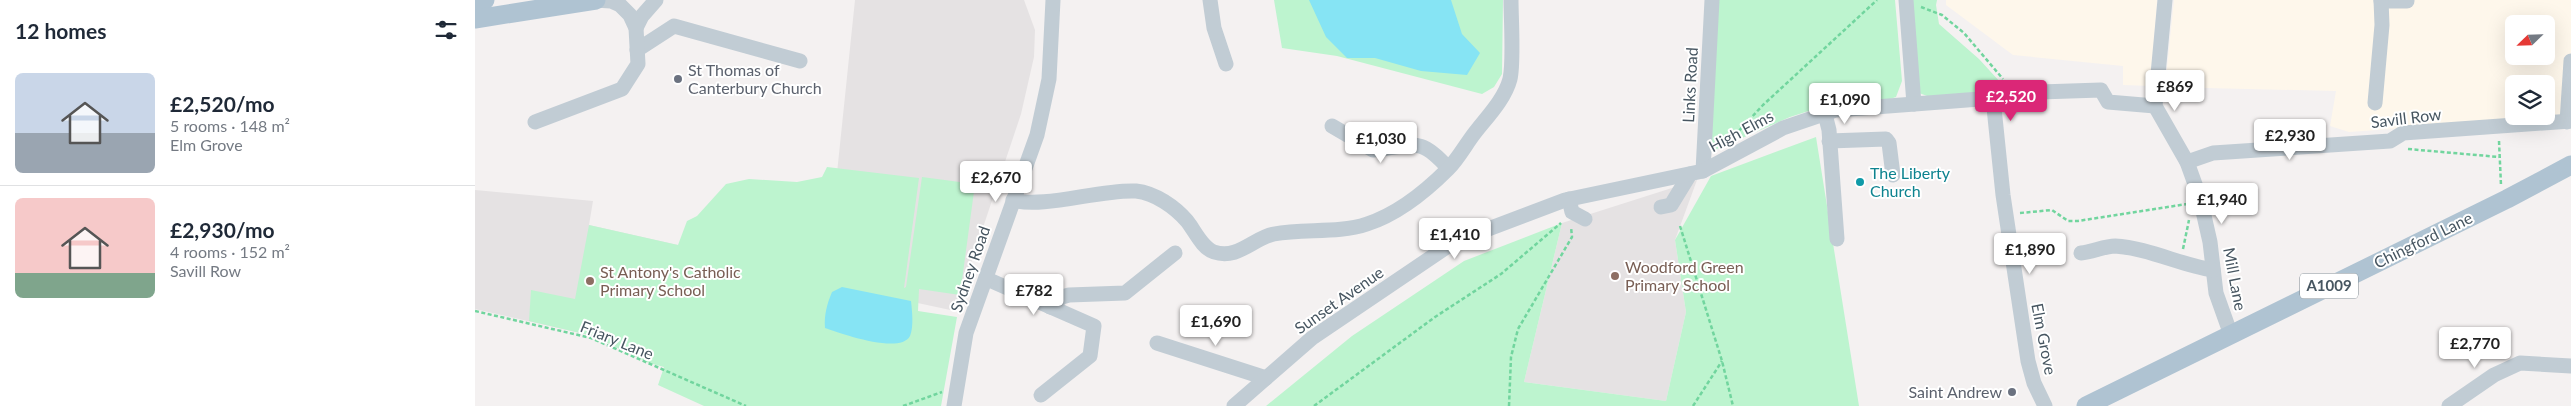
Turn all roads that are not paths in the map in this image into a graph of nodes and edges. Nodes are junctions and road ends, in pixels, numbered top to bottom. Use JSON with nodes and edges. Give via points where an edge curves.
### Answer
{"nodes":[{"id":1,"x":485,"y":0,"type":"edge"},
{"id":2,"x":595,"y":0,"type":"edge"},
{"id":3,"x":656,"y":0,"type":"edge"},
{"id":4,"x":1053,"y":0,"type":"edge"},
{"id":5,"x":1210,"y":0,"type":"edge"},
{"id":6,"x":1511,"y":0,"type":"edge"},
{"id":7,"x":1712,"y":0,"type":"edge"},
{"id":8,"x":1906,"y":0,"type":"edge"},
{"id":9,"x":2165,"y":0,"type":"edge"},
{"id":10,"x":2381,"y":0,"type":"edge"},
{"id":11,"x":475,"y":1,"type":"edge"},
{"id":12,"x":2407,"y":1,"type":"edge"},
{"id":13,"x":475,"y":19,"type":"edge"},
{"id":14,"x":636,"y":28,"type":"junction"},
{"id":15,"x":637,"y":50,"type":"junction"},
{"id":16,"x":800,"y":61,"type":"dead end"},
{"id":17,"x":2571,"y":61,"type":"edge"},
{"id":18,"x":1226,"y":64,"type":"dead end"},
{"id":19,"x":1993,"y":98,"type":"junction"},
{"id":20,"x":2375,"y":103,"type":"dead end"},
{"id":21,"x":1913,"y":104,"type":"junction"},
{"id":22,"x":2155,"y":106,"type":"junction"},
{"id":23,"x":1825,"y":114,"type":"junction"},
{"id":24,"x":2569,"y":121,"type":"edge"},
{"id":25,"x":535,"y":122,"type":"dead end"},
{"id":26,"x":1332,"y":126,"type":"dead end"},
{"id":27,"x":1829,"y":141,"type":"junction"},
{"id":28,"x":2187,"y":162,"type":"junction"},
{"id":29,"x":2571,"y":165,"type":"edge"},
{"id":30,"x":1448,"y":168,"type":"junction"},
{"id":31,"x":1696,"y":173,"type":"junction"},
{"id":32,"x":1893,"y":175,"type":"dead end"},
{"id":33,"x":1013,"y":200,"type":"junction"},
{"id":34,"x":1661,"y":206,"type":"dead end"},
{"id":35,"x":1837,"y":239,"type":"dead end"},
{"id":36,"x":1175,"y":253,"type":"dead end"},
{"id":37,"x":2081,"y":253,"type":"dead end"},
{"id":38,"x":2213,"y":270,"type":"junction"},
{"id":39,"x":987,"y":278,"type":"junction"},
{"id":40,"x":1050,"y":307,"type":"junction"},
{"id":41,"x":2231,"y":335,"type":"junction"},
{"id":42,"x":1157,"y":343,"type":"dead end"},
{"id":43,"x":2564,"y":365,"type":"edge"},
{"id":44,"x":1266,"y":378,"type":"junction"},
{"id":45,"x":1041,"y":395,"type":"dead end"},
{"id":46,"x":954,"y":406,"type":"edge"},
{"id":47,"x":1234,"y":406,"type":"edge"},
{"id":48,"x":2045,"y":406,"type":"edge"},
{"id":49,"x":2086,"y":406,"type":"edge"},
{"id":50,"x":2449,"y":406,"type":"edge"}],
"edges":[{"from":1,"to":11,"type":"main road"},
{"from":2,"to":13,"type":"main road"},
{"from":2,"to":14,"type":"street","via":[[620,5]]},
{"from":3,"to":14,"type":"street"},
{"from":4,"to":33,"type":"street","name":"Sydney Road","via":[[1049,79],[1037,136]]},
{"from":5,"to":18,"type":"street","via":[[1214,28]]},
{"from":6,"to":30,"type":"street","via":[[1510,79],[1496,106]]},
{"from":7,"to":31,"type":"street","name":"Links Road"},
{"from":8,"to":21,"type":"street"},
{"from":9,"to":22,"type":"street"},
{"from":10,"to":12,"type":"street"},
{"from":10,"to":20,"type":"street","via":[[2383,25]]},
{"from":14,"to":15,"type":"street"},
{"from":15,"to":16,"type":"street","via":[[674,26]]},
{"from":15,"to":25,"type":"street","via":[[638,64],[622,89]]},
{"from":17,"to":24,"type":"street"},
{"from":19,"to":21,"type":"street","name":"High Elms"},
{"from":19,"to":22,"type":"street","name":"High Elms","via":[[2009,94],[2101,90],[2108,102]]},
{"from":19,"to":48,"type":"street","name":"Elm Grove","via":[[2006,215],[2028,361]]},
{"from":21,"to":23,"type":"street","name":"High Elms","via":[[1836,110]]},
{"from":22,"to":28,"type":"street","name":"Mill Lane"},
{"from":23,"to":27,"type":"street"},
{"from":23,"to":31,"type":"street","name":"High Elms","via":[[1783,128]]},
{"from":24,"to":28,"type":"street","name":"Savill Row","via":[[2505,131],[2403,133],[2390,141],[2213,152]]},
{"from":26,"to":30,"type":"street","via":[[1373,150],[1405,144],[1422,145]]},
{"from":27,"to":32,"type":"street","via":[[1886,138]]},
{"from":27,"to":35,"type":"street"},
{"from":28,"to":38,"type":"street","name":"Mill Lane","via":[[2194,202],[2210,242]]},
{"from":29,"to":41,"type":"main road","name":"Chingford Lane","number":"A1009"},
{"from":30,"to":33,"type":"street","via":[[1405,205],[1368,224],[1272,234],[1229,254],[1213,252],[1186,220],[1163,200],[1138,192],[1107,192],[1022,203]]},
{"from":31,"to":34,"type":"street","via":[[1671,205]]},
{"from":31,"to":44,"type":"street","name":"Sunset Avenue","via":[[1574,211],[1454,242],[1312,338]]},
{"from":33,"to":39,"type":"street","name":"Sydney Road"},
{"from":36,"to":40,"type":"street","via":[[1125,293],[1069,295]]},
{"from":37,"to":38,"type":"street","via":[[2114,246]]},
{"from":38,"to":41,"type":"street","name":"Mill Lane","via":[[2222,315]]},
{"from":39,"to":40,"type":"street"},
{"from":39,"to":46,"type":"street","name":"Sydney Road","via":[[966,334]]},
{"from":40,"to":45,"type":"street","via":[[1094,326],[1090,356]]},
{"from":41,"to":49,"type":"main road","name":"Chingford Lane","number":"A1009"},
{"from":42,"to":44,"type":"street"},
{"from":43,"to":50,"type":"street","via":[[2520,363],[2494,375]]},
{"from":44,"to":47,"type":"street","name":"Sunset Avenue"}]}
